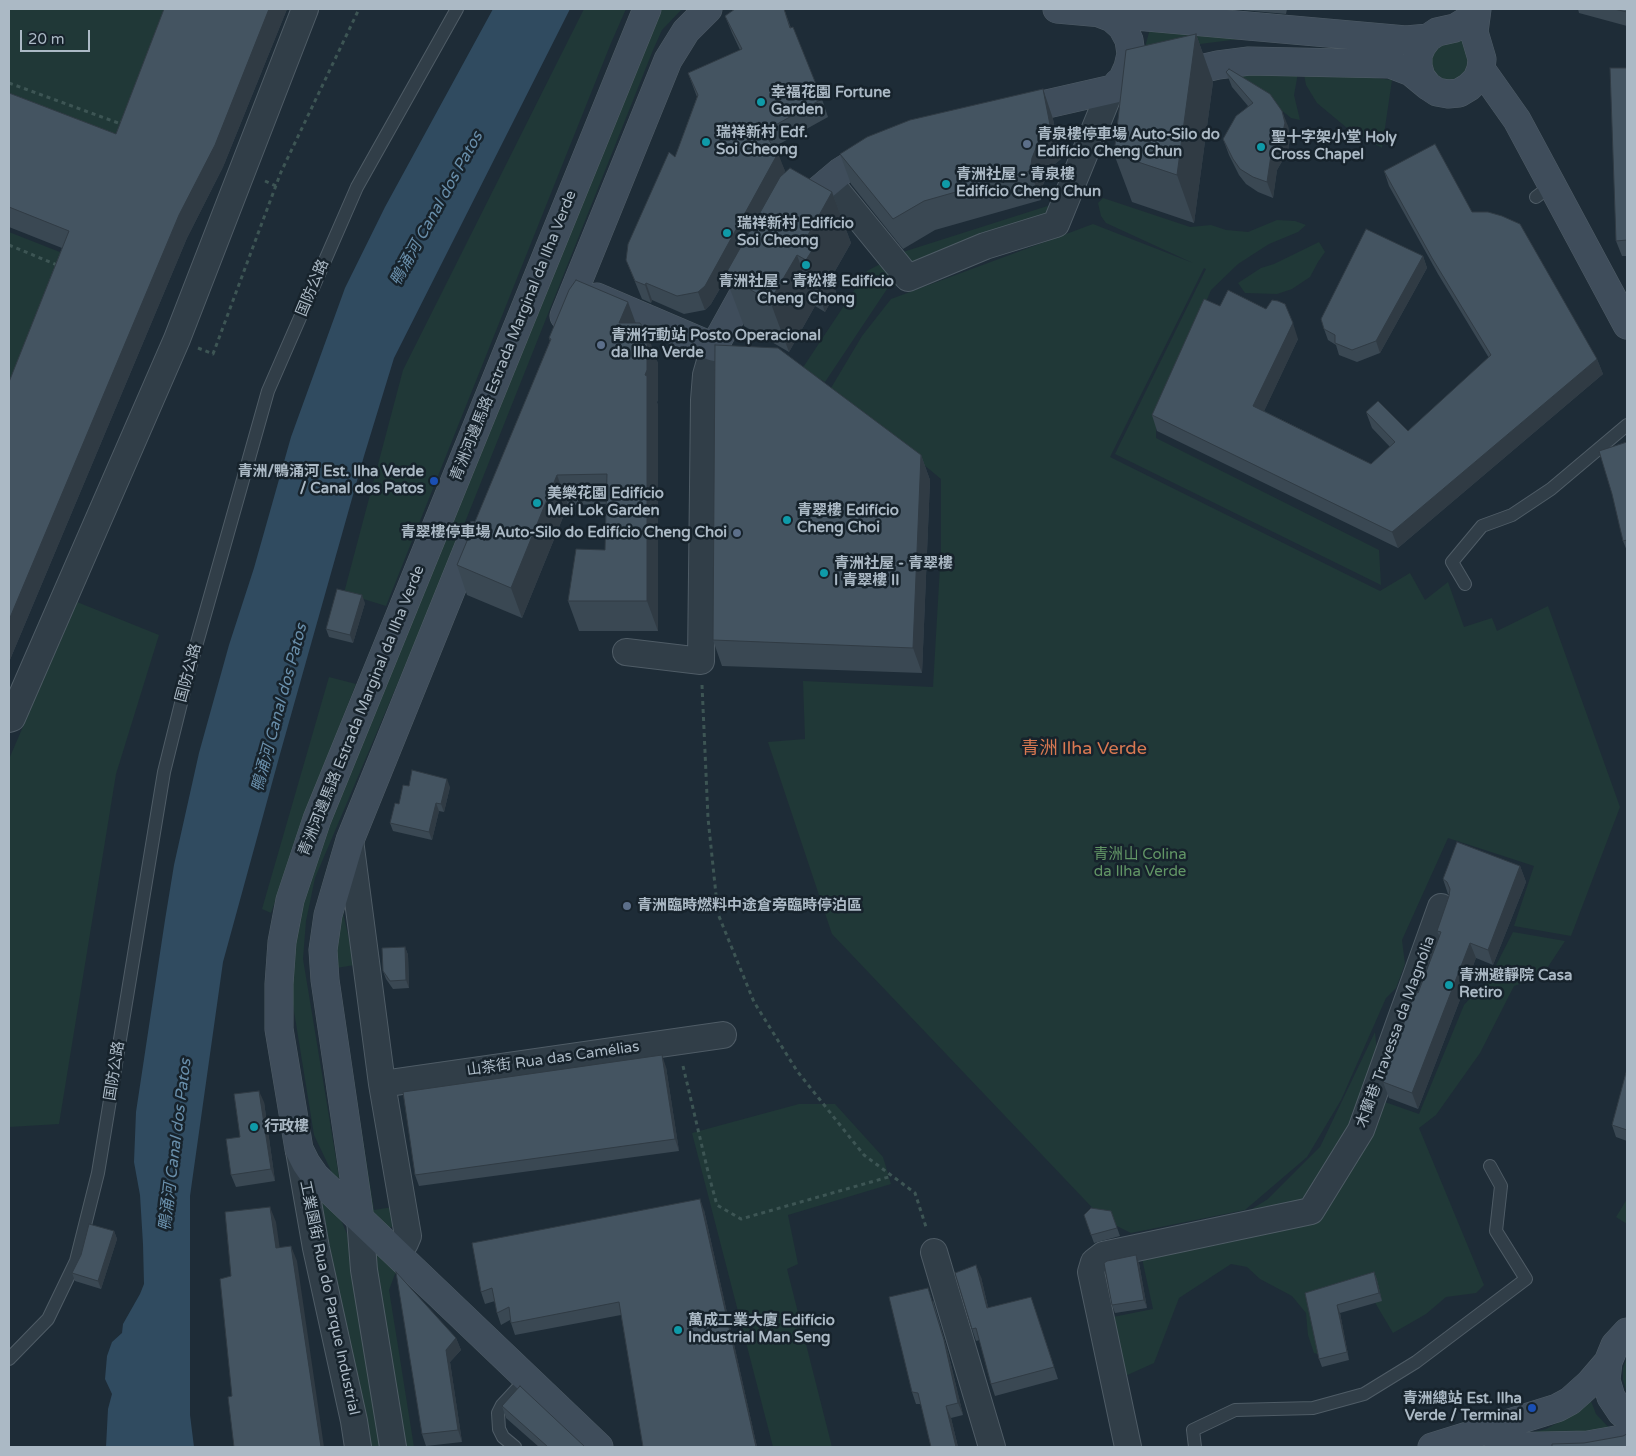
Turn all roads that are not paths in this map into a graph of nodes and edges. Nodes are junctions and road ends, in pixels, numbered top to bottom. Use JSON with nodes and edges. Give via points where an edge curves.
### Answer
{"nodes":[{"id":1,"x":305,"y":9,"type":"edge"},
{"id":2,"x":457,"y":9,"type":"edge"},
{"id":3,"x":647,"y":9,"type":"edge"},
{"id":4,"x":708,"y":9,"type":"edge"},
{"id":5,"x":1057,"y":9,"type":"edge"},
{"id":6,"x":1477,"y":9,"type":"edge"},
{"id":7,"x":1099,"y":13,"type":"junction"},
{"id":8,"x":1437,"y":34,"type":"junction"},
{"id":9,"x":1480,"y":59,"type":"junction"},
{"id":10,"x":1428,"y":86,"type":"junction"},
{"id":11,"x":1111,"y":89,"type":"junction"},
{"id":12,"x":1459,"y":93,"type":"junction"},
{"id":13,"x":990,"y":117,"type":"edge"},
{"id":14,"x":1517,"y":120,"type":"junction"},
{"id":15,"x":897,"y":141,"type":"edge"},
{"id":16,"x":829,"y":181,"type":"junction"},
{"id":17,"x":781,"y":227,"type":"edge"},
{"id":18,"x":766,"y":253,"type":"edge"},
{"id":19,"x":575,"y":288,"type":"junction"},
{"id":20,"x":1627,"y":325,"type":"edge"},
{"id":21,"x":552,"y":343,"type":"edge"},
{"id":22,"x":714,"y":347,"type":"junction"},
{"id":23,"x":1627,"y":425,"type":"edge"},
{"id":24,"x":481,"y":516,"type":"edge"},
{"id":25,"x":1465,"y":584,"type":"dead end"},
{"id":26,"x":626,"y":652,"type":"dead end"},
{"id":27,"x":9,"y":719,"type":"edge"},
{"id":28,"x":350,"y":840,"type":"junction"},
{"id":29,"x":1441,"y":907,"type":"dead end"},
{"id":30,"x":723,"y":1035,"type":"dead end"},
{"id":31,"x":382,"y":1084,"type":"junction"},
{"id":32,"x":299,"y":1149,"type":"junction"},
{"id":33,"x":1490,"y":1166,"type":"dead end"},
{"id":34,"x":360,"y":1219,"type":"junction"},
{"id":35,"x":934,"y":1252,"type":"road end"},
{"id":36,"x":396,"y":1253,"type":"junction"},
{"id":37,"x":1627,"y":1332,"type":"edge"},
{"id":38,"x":9,"y":1359,"type":"edge"},
{"id":39,"x":1608,"y":1362,"type":"junction"},
{"id":40,"x":527,"y":1378,"type":"junction"},
{"id":41,"x":1627,"y":1417,"type":"edge"},
{"id":42,"x":1627,"y":1438,"type":"edge"},
{"id":43,"x":358,"y":1447,"type":"edge"},
{"id":44,"x":394,"y":1447,"type":"edge"},
{"id":45,"x":515,"y":1447,"type":"edge"},
{"id":46,"x":599,"y":1447,"type":"edge"},
{"id":47,"x":992,"y":1447,"type":"edge"},
{"id":48,"x":1128,"y":1447,"type":"edge"},
{"id":49,"x":1195,"y":1447,"type":"edge"},
{"id":50,"x":1432,"y":1447,"type":"edge"},
{"id":51,"x":1499,"y":1447,"type":"edge"}],
"edges":[{"from":1,"to":27,"type":"street","via":[[177,340]]},
{"from":2,"to":38,"type":"lane","name":"国防公路","via":[[357,187],[268,391],[164,772],[98,1173],[76,1261],[48,1319]]},
{"from":3,"to":32,"type":"main road","name":"青洲河邊馬路 Estrada Marginal da Ilha Verde","via":[[300,867],[282,942],[279,1020]]},
{"from":4,"to":19,"type":"main road","via":[[682,36],[668,60]]},
{"from":5,"to":7,"type":"main road"},
{"from":6,"to":8,"type":"main road","via":[[1468,20]]},
{"from":6,"to":9,"type":"main road","via":[[1474,32]]},
{"from":7,"to":8,"type":"main road","via":[[1406,40]]},
{"from":7,"to":11,"type":"main road","via":[[1122,27],[1131,54],[1122,80]]},
{"from":8,"to":9,"type":"main road","via":[[1456,30],[1466,34],[1474,40]]},
{"from":8,"to":10,"type":"main road","via":[[1422,46],[1418,55],[1421,77]]},
{"from":9,"to":12,"type":"main road","via":[[1477,79]]},
{"from":9,"to":14,"type":"main road"},
{"from":10,"to":11,"type":"main road","via":[[1411,72],[1390,64],[1275,61],[1218,65]]},
{"from":10,"to":12,"type":"main road","via":[[1438,92]]},
{"from":11,"to":13,"type":"main road"},
{"from":11,"to":16,"type":"street","via":[[1056,224],[985,246],[908,278]]},
{"from":12,"to":14,"type":"main road","via":[[1481,95],[1501,104]]},
{"from":14,"to":20,"type":"main road","via":[[1544,191]]},
{"from":15,"to":16,"type":"main road","via":[[870,152]]},
{"from":16,"to":17,"type":"main road","via":[[786,218]]},
{"from":18,"to":22,"type":"main road"},
{"from":19,"to":21,"type":"main road"},
{"from":19,"to":22,"type":"main road"},
{"from":22,"to":26,"type":"street","via":[[706,375],[704,400],[701,661]]},
{"from":23,"to":25,"type":"lane","via":[[1551,490],[1512,514],[1482,526],[1452,562]]},
{"from":24,"to":28,"type":"main road"},
{"from":28,"to":31,"type":"street"},
{"from":28,"to":34,"type":"main road","via":[[328,916],[323,950]]},
{"from":29,"to":48,"type":"street","name":"木蘭巷 Travessa da Magnólia","via":[[1361,1130],[1311,1211],[1103,1255],[1094,1262],[1091,1272]]},
{"from":30,"to":31,"type":"street","name":"山茶街 Rua das Camélias"},
{"from":31,"to":36,"type":"street","via":[[408,1236]]},
{"from":32,"to":34,"type":"main road","name":"青洲河邊馬路 Estrada Marginal da Ilha Verde","via":[[315,1176]]},
{"from":32,"to":43,"type":"street","name":"工業園街 Rua do Parque Industrial","via":[[316,1248]]},
{"from":33,"to":49,"type":"lane","via":[[1501,1186],[1496,1231],[1526,1279],[1416,1362],[1364,1394],[1313,1408],[1235,1410],[1193,1430]]},
{"from":34,"to":36,"type":"main road","name":"青洲河邊馬路 Estrada Marginal da Ilha Verde"},
{"from":34,"to":44,"type":"street","via":[[364,1270]]},
{"from":35,"to":47,"type":"street"},
{"from":36,"to":40,"type":"main road","name":"青洲河邊馬路 Estrada Marginal da Ilha Verde"},
{"from":37,"to":39,"type":"main road","via":[[1615,1345]]},
{"from":39,"to":41,"type":"main road","via":[[1606,1380],[1611,1397]]},
{"from":39,"to":50,"type":"main road","via":[[1590,1383],[1557,1408]]},
{"from":40,"to":45,"type":"lane","via":[[498,1413],[500,1429]]},
{"from":40,"to":46,"type":"main road","name":"青洲河邊馬路 Estrada Marginal da Ilha Verde"},
{"from":42,"to":51,"type":"main road","via":[[1588,1445]]}]}
